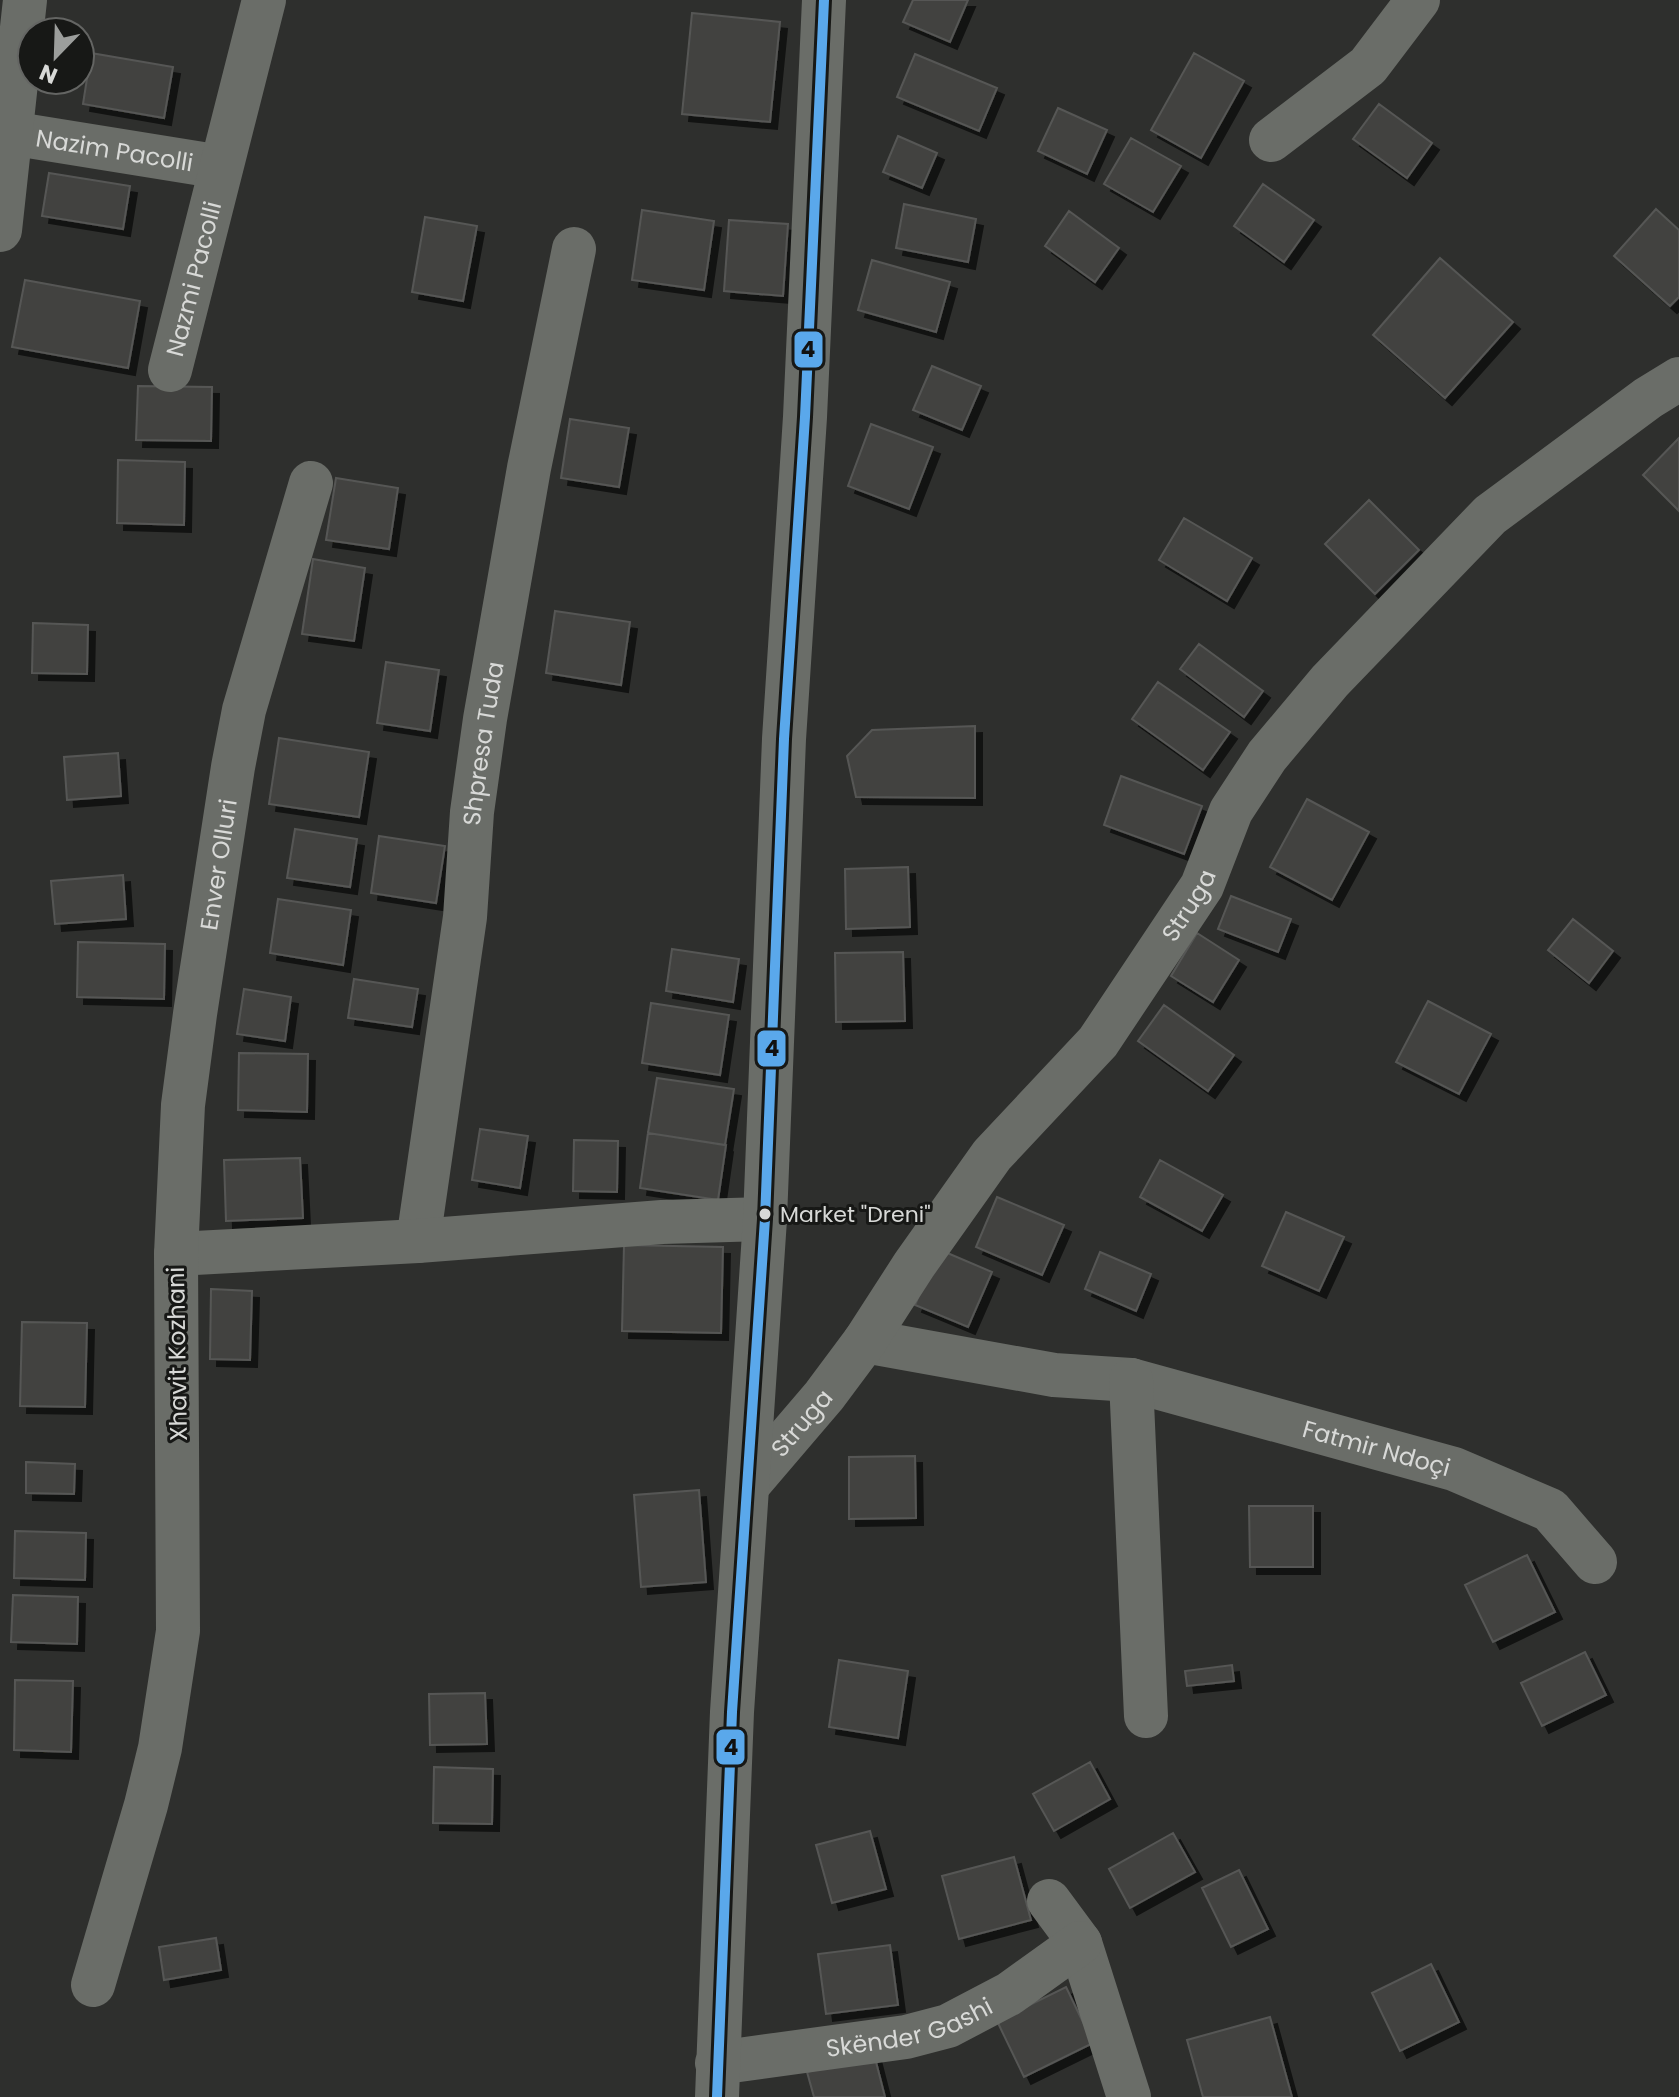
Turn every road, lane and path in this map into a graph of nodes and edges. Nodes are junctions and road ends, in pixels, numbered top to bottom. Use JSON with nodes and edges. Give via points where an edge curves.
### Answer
{"nodes":[{"id":1,"x":25,"y":0,"type":"edge"},
{"id":2,"x":264,"y":0,"type":"edge"},
{"id":3,"x":824,"y":0,"type":"edge"},
{"id":4,"x":1418,"y":0,"type":"edge"},
{"id":5,"x":10,"y":133,"type":"junction"},
{"id":6,"x":1271,"y":140,"type":"dead end"},
{"id":7,"x":221,"y":167,"type":"junction"},
{"id":8,"x":0,"y":230,"type":"edge"},
{"id":9,"x":574,"y":249,"type":"dead end"},
{"id":10,"x":170,"y":370,"type":"dead end"},
{"id":11,"x":1679,"y":379,"type":"edge"},
{"id":12,"x":311,"y":483,"type":"dead end"},
{"id":13,"x":765,"y":1219,"type":"junction"},
{"id":14,"x":418,"y":1241,"type":"junction"},
{"id":15,"x":176,"y":1254,"type":"junction"},
{"id":16,"x":865,"y":1341,"type":"junction"},
{"id":17,"x":1131,"y":1380,"type":"junction"},
{"id":18,"x":748,"y":1485,"type":"junction"},
{"id":19,"x":1595,"y":1562,"type":"dead end"},
{"id":20,"x":1146,"y":1716,"type":"dead end"},
{"id":21,"x":1049,"y":1901,"type":"dead end"},
{"id":22,"x":1080,"y":1943,"type":"junction"},
{"id":23,"x":93,"y":1985,"type":"dead end"},
{"id":24,"x":717,"y":2080,"type":"edge"},
{"id":25,"x":1129,"y":2097,"type":"edge"}],
"edges":[{"from":1,"to":5,"type":"street","name":"Nazim Pacolli"},
{"from":2,"to":7,"type":"street","name":"Nazmi Pacolli"},
{"from":3,"to":13,"type":"street","via":[[784,739]]},
{"from":4,"to":6,"type":"street","via":[[1368,66]]},
{"from":5,"to":7,"type":"street","name":"Nazim Pacolli"},
{"from":5,"to":8,"type":"street","name":"Nazim Pacolli"},
{"from":7,"to":10,"type":"street","name":"Nazmi Pacolli"},
{"from":9,"to":14,"type":"street","name":"Shpresa Tuda","via":[[485,719],[465,917]]},
{"from":11,"to":16,"type":"street","name":"Struga","via":[[1490,515],[1330,681],[1238,800],[1202,886],[1098,1042],[992,1155]]},
{"from":12,"to":15,"type":"street","name":"Enver Olluri","via":[[244,710],[233,767],[183,1105]]},
{"from":13,"to":14,"type":"street","name":"Xhavit Kozhani"},
{"from":13,"to":18,"type":"street"},
{"from":14,"to":15,"type":"street","name":"Xhavit Kozhani"},
{"from":15,"to":23,"type":"street","name":"Xhavit Kozhani","via":[[178,1631],[160,1748]]},
{"from":16,"to":17,"type":"street","name":"Fatmir Ndoçi","via":[[1054,1375]]},
{"from":16,"to":18,"type":"street","name":"Struga"},
{"from":17,"to":19,"type":"street","name":"Fatmir Ndoçi","via":[[1454,1469],[1550,1510]]},
{"from":17,"to":20,"type":"street"},
{"from":18,"to":24,"type":"street","via":[[732,1712]]},
{"from":21,"to":22,"type":"street"},
{"from":22,"to":24,"type":"street","name":"Skënder Gashi","via":[[1009,1994],[948,2026]]},
{"from":22,"to":25,"type":"street"}]}
